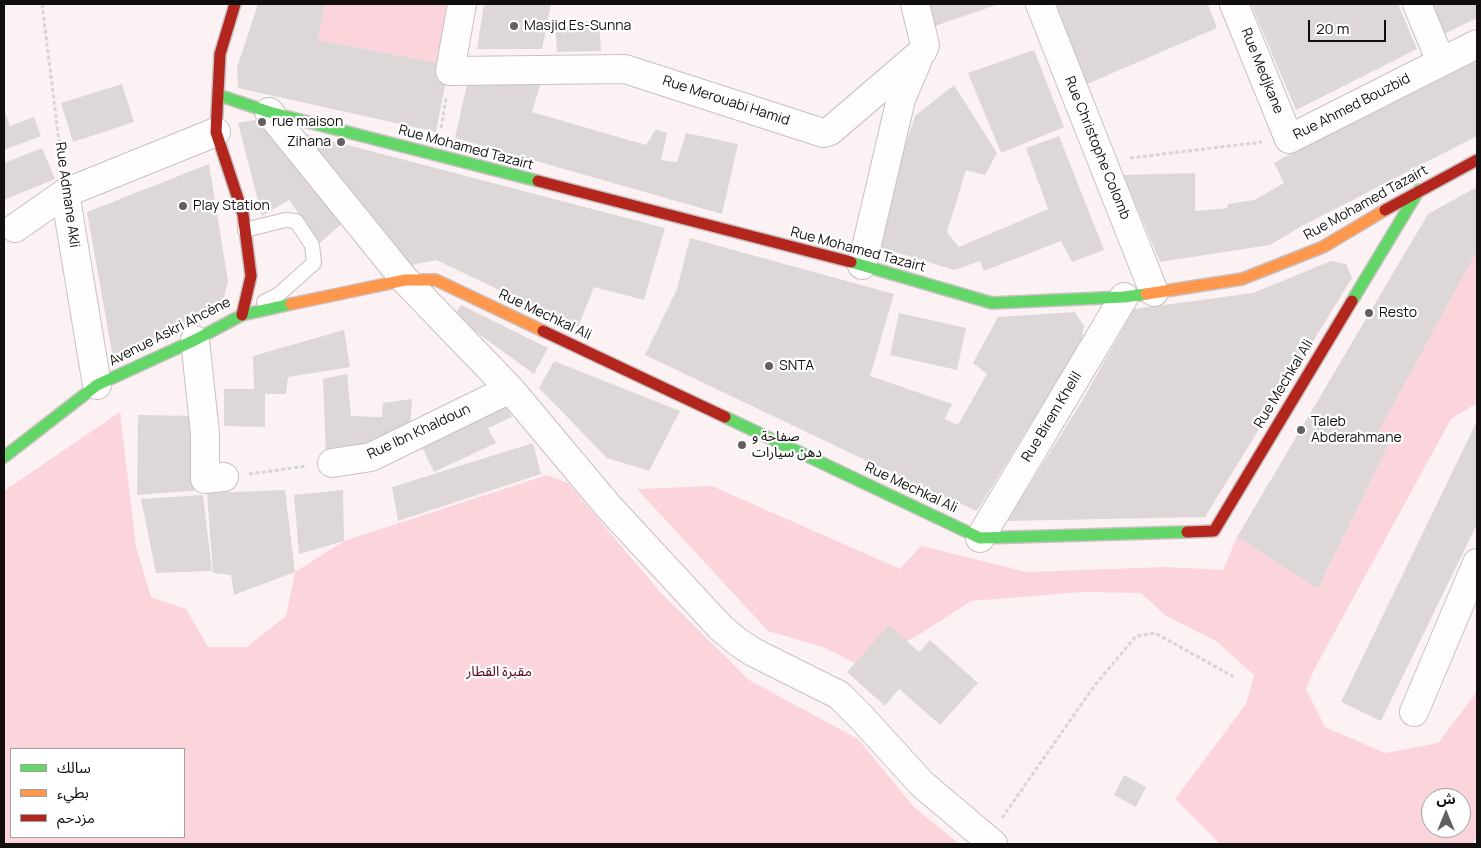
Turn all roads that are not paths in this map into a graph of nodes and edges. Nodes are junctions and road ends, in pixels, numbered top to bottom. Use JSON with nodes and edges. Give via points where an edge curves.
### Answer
{"nodes":[{"id":1,"x":235,"y":4,"type":"edge"},
{"id":2,"x":462,"y":4,"type":"edge"},
{"id":3,"x":915,"y":4,"type":"edge"},
{"id":4,"x":1040,"y":4,"type":"edge"},
{"id":5,"x":1234,"y":4,"type":"edge"},
{"id":6,"x":1417,"y":4,"type":"edge"},
{"id":7,"x":1477,"y":44,"type":"edge"},
{"id":8,"x":922,"y":52,"type":"junction"},
{"id":9,"x":1441,"y":62,"type":"junction"},
{"id":10,"x":218,"y":95,"type":"junction"},
{"id":11,"x":270,"y":112,"type":"junction"},
{"id":12,"x":216,"y":132,"type":"junction"},
{"id":13,"x":1290,"y":139,"type":"joint"},
{"id":14,"x":1477,"y":160,"type":"edge"},
{"id":15,"x":1419,"y":190,"type":"junction"},
{"id":16,"x":65,"y":194,"type":"junction"},
{"id":17,"x":15,"y":228,"type":"dead end"},
{"id":18,"x":245,"y":230,"type":"junction"},
{"id":19,"x":862,"y":265,"type":"junction"},
{"id":20,"x":405,"y":280,"type":"junction"},
{"id":21,"x":1154,"y":292,"type":"junction"},
{"id":22,"x":1124,"y":297,"type":"junction"},
{"id":23,"x":242,"y":315,"type":"junction"},
{"id":24,"x":195,"y":340,"type":"junction"},
{"id":25,"x":98,"y":385,"type":"junction"},
{"id":26,"x":510,"y":389,"type":"junction"},
{"id":27,"x":4,"y":457,"type":"edge"},
{"id":28,"x":332,"y":463,"type":"road end"},
{"id":29,"x":214,"y":478,"type":"road end"},
{"id":30,"x":980,"y":538,"type":"junction"},
{"id":31,"x":1477,"y":563,"type":"edge"},
{"id":32,"x":1414,"y":712,"type":"dead end"},
{"id":33,"x":990,"y":842,"type":"edge"}],
"edges":[{"from":1,"to":10,"type":"street","name":"Avenue Askri Ahcène","via":[[220,54]]},
{"from":2,"to":8,"type":"street","name":"Rue Merouabi Hamid","via":[[450,71],[624,69],[823,133],[830,131]]},
{"from":3,"to":8,"type":"street","via":[[926,45]]},
{"from":4,"to":21,"type":"street","name":"Rue Christophe Colomb"},
{"from":5,"to":13,"type":"street","name":"Rue Medjkane"},
{"from":6,"to":9,"type":"street"},
{"from":7,"to":9,"type":"street","name":"Rue Ahmed Bouzbid"},
{"from":8,"to":19,"type":"street","via":[[901,99]]},
{"from":9,"to":13,"type":"street","name":"Rue Ahmed Bouzbid"},
{"from":10,"to":11,"type":"street","name":"Rue Mohamed Tazairt"},
{"from":10,"to":12,"type":"street","name":"Avenue Askri Ahcène"},
{"from":11,"to":19,"type":"street","name":"Rue Mohamed Tazairt"},
{"from":11,"to":20,"type":"street"},
{"from":12,"to":16,"type":"street"},
{"from":12,"to":18,"type":"street","name":"Avenue Askri Ahcène","via":[[243,214]]},
{"from":14,"to":15,"type":"street","name":"Rue Mohamed Tazairt"},
{"from":15,"to":21,"type":"street","name":"Rue Mohamed Tazairt","via":[[1323,248],[1242,279]]},
{"from":15,"to":30,"type":"street","name":"Rue Mechkal Ali","via":[[1214,531]]},
{"from":16,"to":17,"type":"street"},
{"from":16,"to":25,"type":"street","name":"Rue Admane Akli"},
{"from":18,"to":23,"type":"street","name":"Avenue Askri Ahcène","via":[[251,276]]},
{"from":18,"to":23,"type":"lane","via":[[285,220],[296,221],[312,245],[314,263],[278,295]]},
{"from":19,"to":22,"type":"street","name":"Rue Mohamed Tazairt","via":[[992,303]]},
{"from":20,"to":23,"type":"street","name":"Rue Mechkal Ali"},
{"from":20,"to":26,"type":"street"},
{"from":20,"to":30,"type":"street","name":"Rue Mechkal Ali","via":[[436,280]]},
{"from":21,"to":22,"type":"street","name":"Rue Mohamed Tazairt"},
{"from":22,"to":30,"type":"street","name":"Rue Birem Khelil"},
{"from":23,"to":24,"type":"street","name":"Avenue Askri Ahcène"},
{"from":24,"to":25,"type":"street","name":"Avenue Askri Ahcène"},
{"from":24,"to":29,"type":"street","via":[[205,434]]},
{"from":25,"to":27,"type":"street","name":"Avenue Askri Ahcène"},
{"from":26,"to":28,"type":"street","name":"Rue Ibn Khaldoun","via":[[371,457]]},
{"from":26,"to":33,"type":"street","via":[[608,506],[721,628],[754,652],[839,695],[922,784]]},
{"from":31,"to":32,"type":"street"}]}
